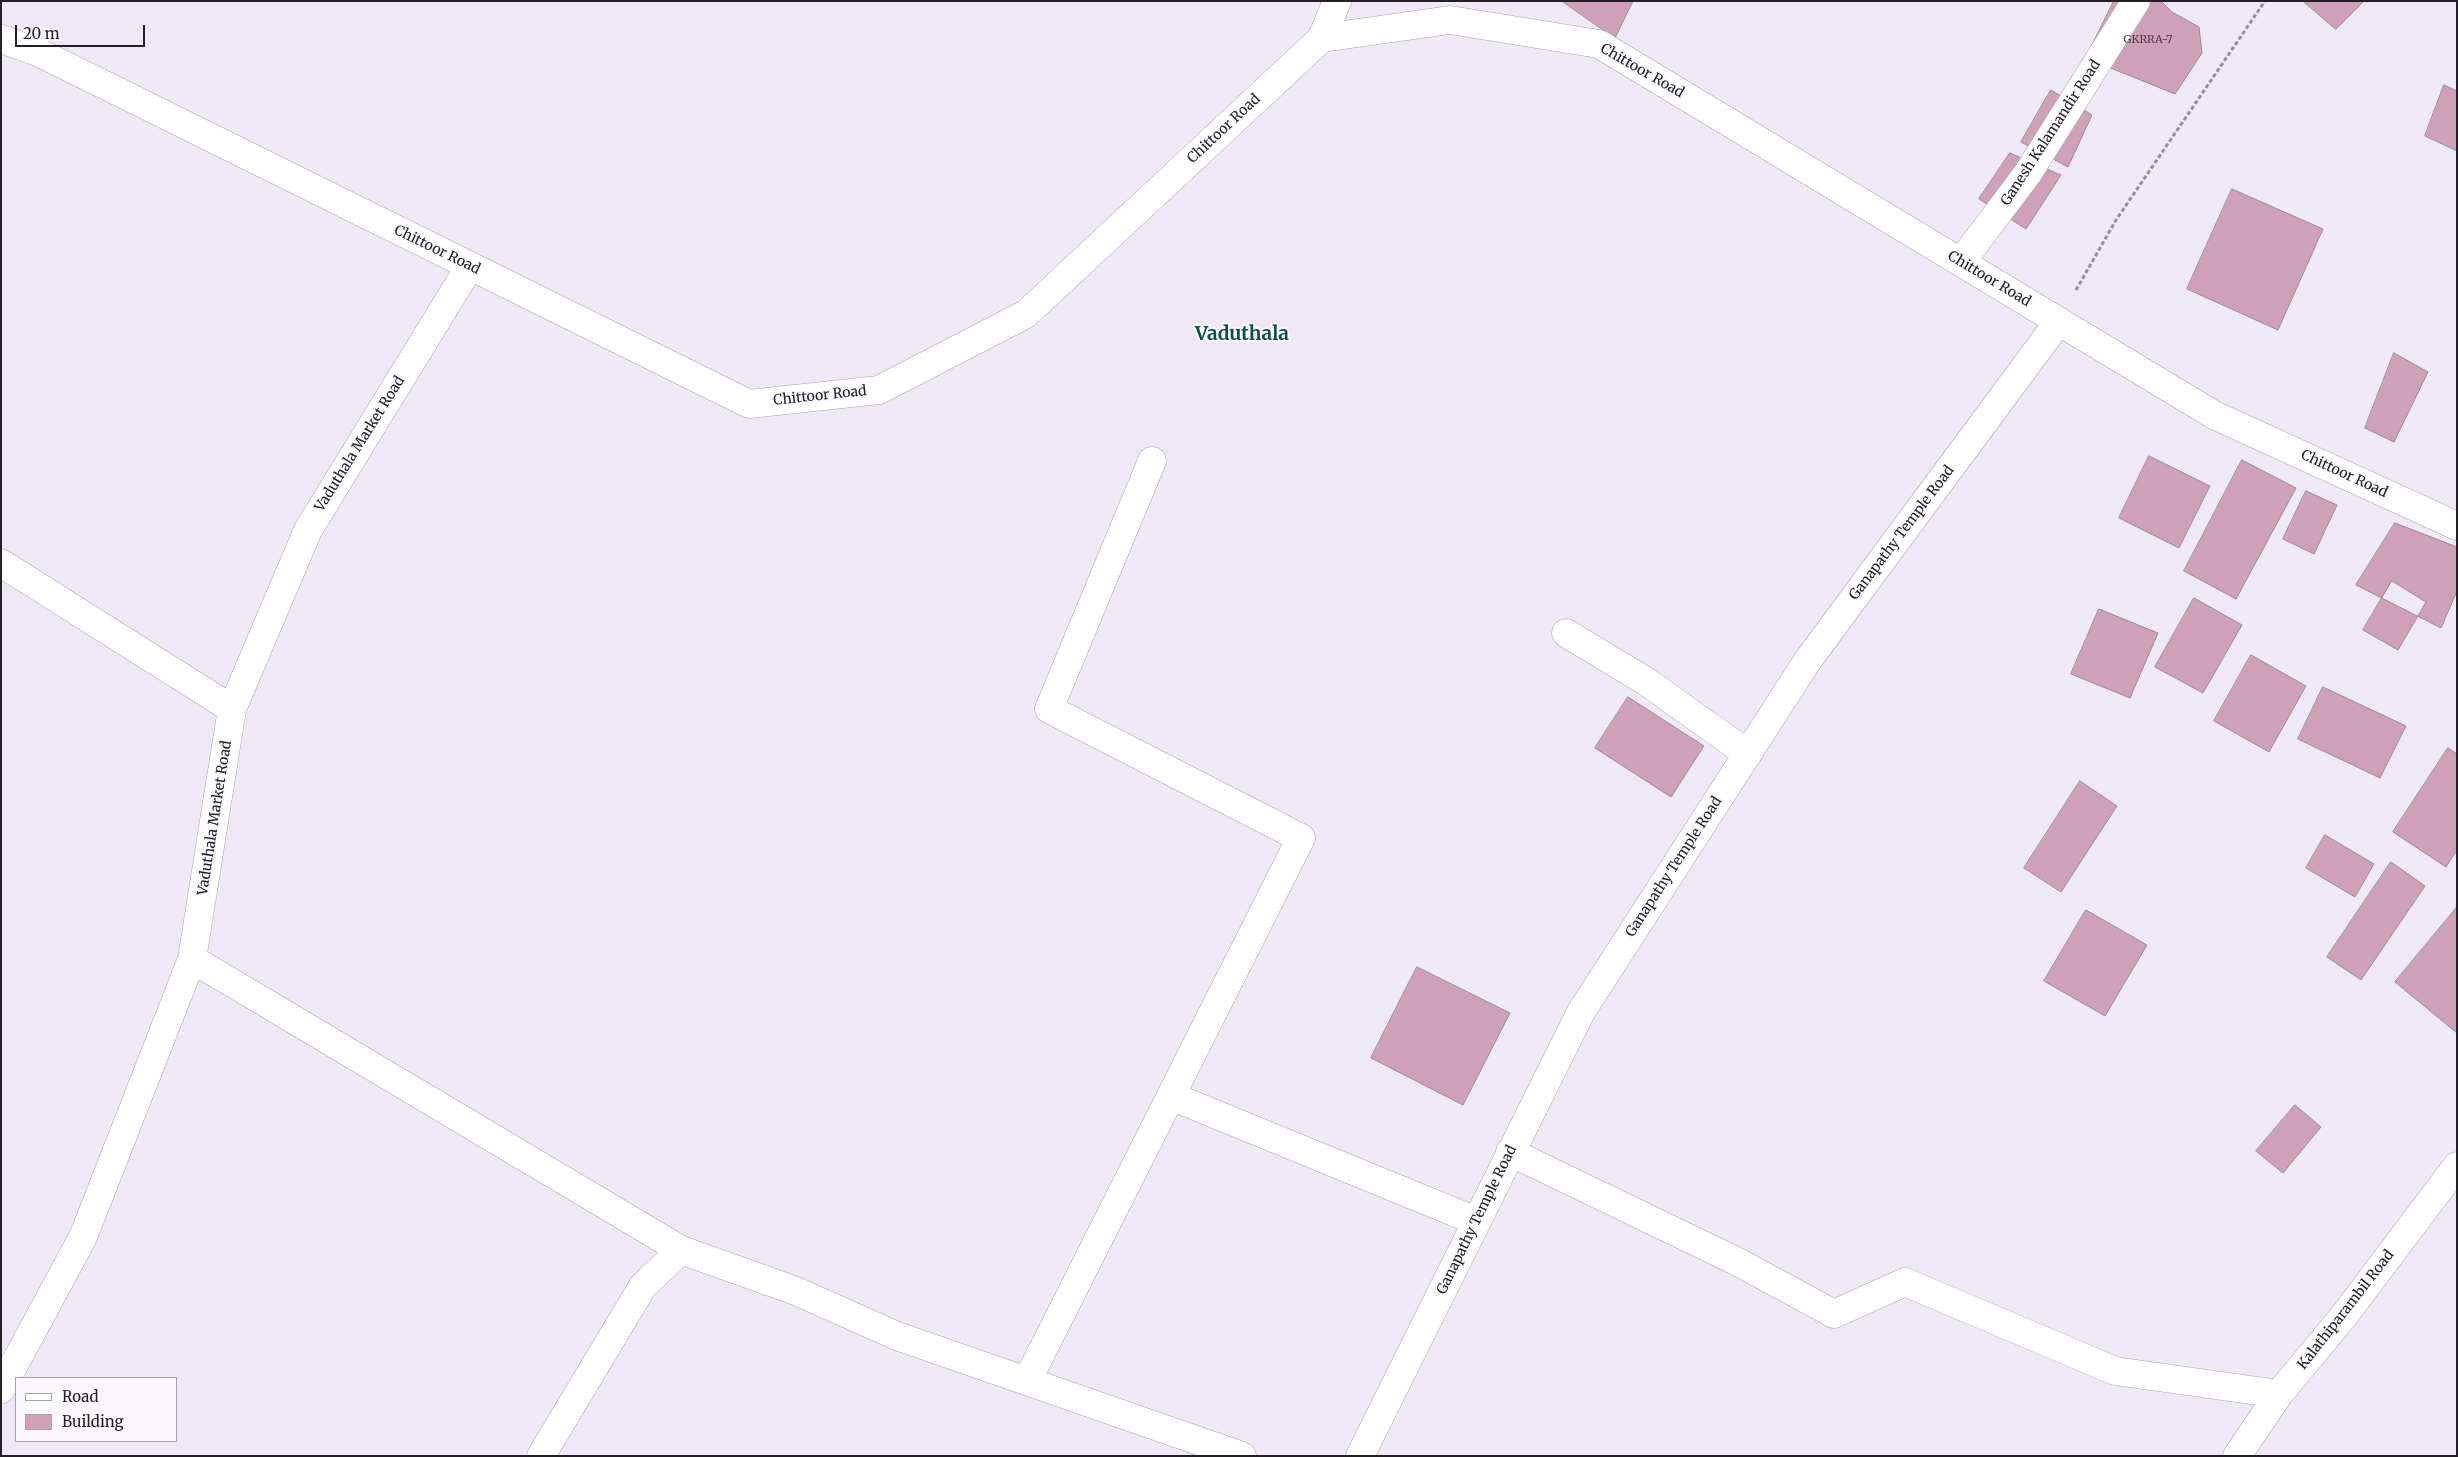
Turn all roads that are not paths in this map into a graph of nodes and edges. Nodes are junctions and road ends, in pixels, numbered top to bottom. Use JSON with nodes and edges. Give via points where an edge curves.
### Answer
{"nodes":[{"id":1,"x":1337,"y":1,"type":"edge"},
{"id":2,"x":2136,"y":1,"type":"edge"},
{"id":3,"x":1322,"y":38,"type":"junction"},
{"id":4,"x":1,"y":39,"type":"edge"},
{"id":5,"x":1961,"y":262,"type":"junction"},
{"id":6,"x":470,"y":266,"type":"junction"},
{"id":7,"x":2059,"y":321,"type":"junction"},
{"id":8,"x":1152,"y":461,"type":"dead end"},
{"id":9,"x":2457,"y":526,"type":"edge"},
{"id":10,"x":1,"y":563,"type":"edge"},
{"id":11,"x":1566,"y":632,"type":"dead end"},
{"id":12,"x":232,"y":709,"type":"junction"},
{"id":13,"x":1748,"y":754,"type":"junction"},
{"id":14,"x":192,"y":960,"type":"junction"},
{"id":15,"x":1171,"y":1096,"type":"junction"},
{"id":16,"x":1510,"y":1152,"type":"junction"},
{"id":17,"x":2457,"y":1166,"type":"edge"},
{"id":18,"x":1476,"y":1221,"type":"junction"},
{"id":19,"x":681,"y":1250,"type":"junction"},
{"id":20,"x":1027,"y":1381,"type":"junction"},
{"id":21,"x":1,"y":1389,"type":"edge"},
{"id":22,"x":2279,"y":1394,"type":"junction"},
{"id":23,"x":541,"y":1456,"type":"edge"},
{"id":24,"x":1242,"y":1456,"type":"edge"},
{"id":25,"x":1360,"y":1456,"type":"edge"},
{"id":26,"x":2237,"y":1456,"type":"edge"}],
"edges":[{"from":1,"to":3,"type":"street"},
{"from":2,"to":5,"type":"street","name":"Ganesh Kalamandir Road","via":[[2028,173]]},
{"from":3,"to":5,"type":"street","name":"Chittoor Road","via":[[1450,20],[1599,44]]},
{"from":3,"to":6,"type":"street","name":"Chittoor Road","via":[[1026,314],[879,390],[749,404]]},
{"from":4,"to":6,"type":"street","name":"Chittoor Road","via":[[38,52]]},
{"from":5,"to":7,"type":"street","name":"Chittoor Road"},
{"from":6,"to":12,"type":"street","name":"Vaduthala Market Road","via":[[308,530]]},
{"from":7,"to":9,"type":"street","name":"Chittoor Road","via":[[2214,415]]},
{"from":7,"to":13,"type":"street","name":"Ganapathy Temple Road","via":[[1808,660]]},
{"from":8,"to":15,"type":"street","via":[[1048,709],[1301,838]]},
{"from":10,"to":12,"type":"street"},
{"from":11,"to":13,"type":"street","via":[[1647,682]]},
{"from":12,"to":14,"type":"street","name":"Vaduthala Market Road"},
{"from":13,"to":16,"type":"street","name":"Ganapathy Temple Road","via":[[1581,1012]]},
{"from":14,"to":19,"type":"street"},
{"from":14,"to":21,"type":"street","name":"Vaduthala Market Road","via":[[83,1237]]},
{"from":15,"to":18,"type":"street"},
{"from":15,"to":20,"type":"street"},
{"from":16,"to":18,"type":"street","name":"Ganapathy Temple Road"},
{"from":16,"to":22,"type":"street","via":[[1738,1262],[1834,1314],[1905,1282],[2115,1371]]},
{"from":17,"to":22,"type":"street","name":"Kalathiparambil Road","via":[[2343,1318]]},
{"from":18,"to":25,"type":"street","name":"Ganapathy Temple Road"},
{"from":19,"to":20,"type":"street","via":[[796,1291],[898,1336]]},
{"from":19,"to":23,"type":"street","via":[[643,1286]]},
{"from":20,"to":24,"type":"street"},
{"from":22,"to":26,"type":"street","name":"Kalathiparambil Road"}]}
